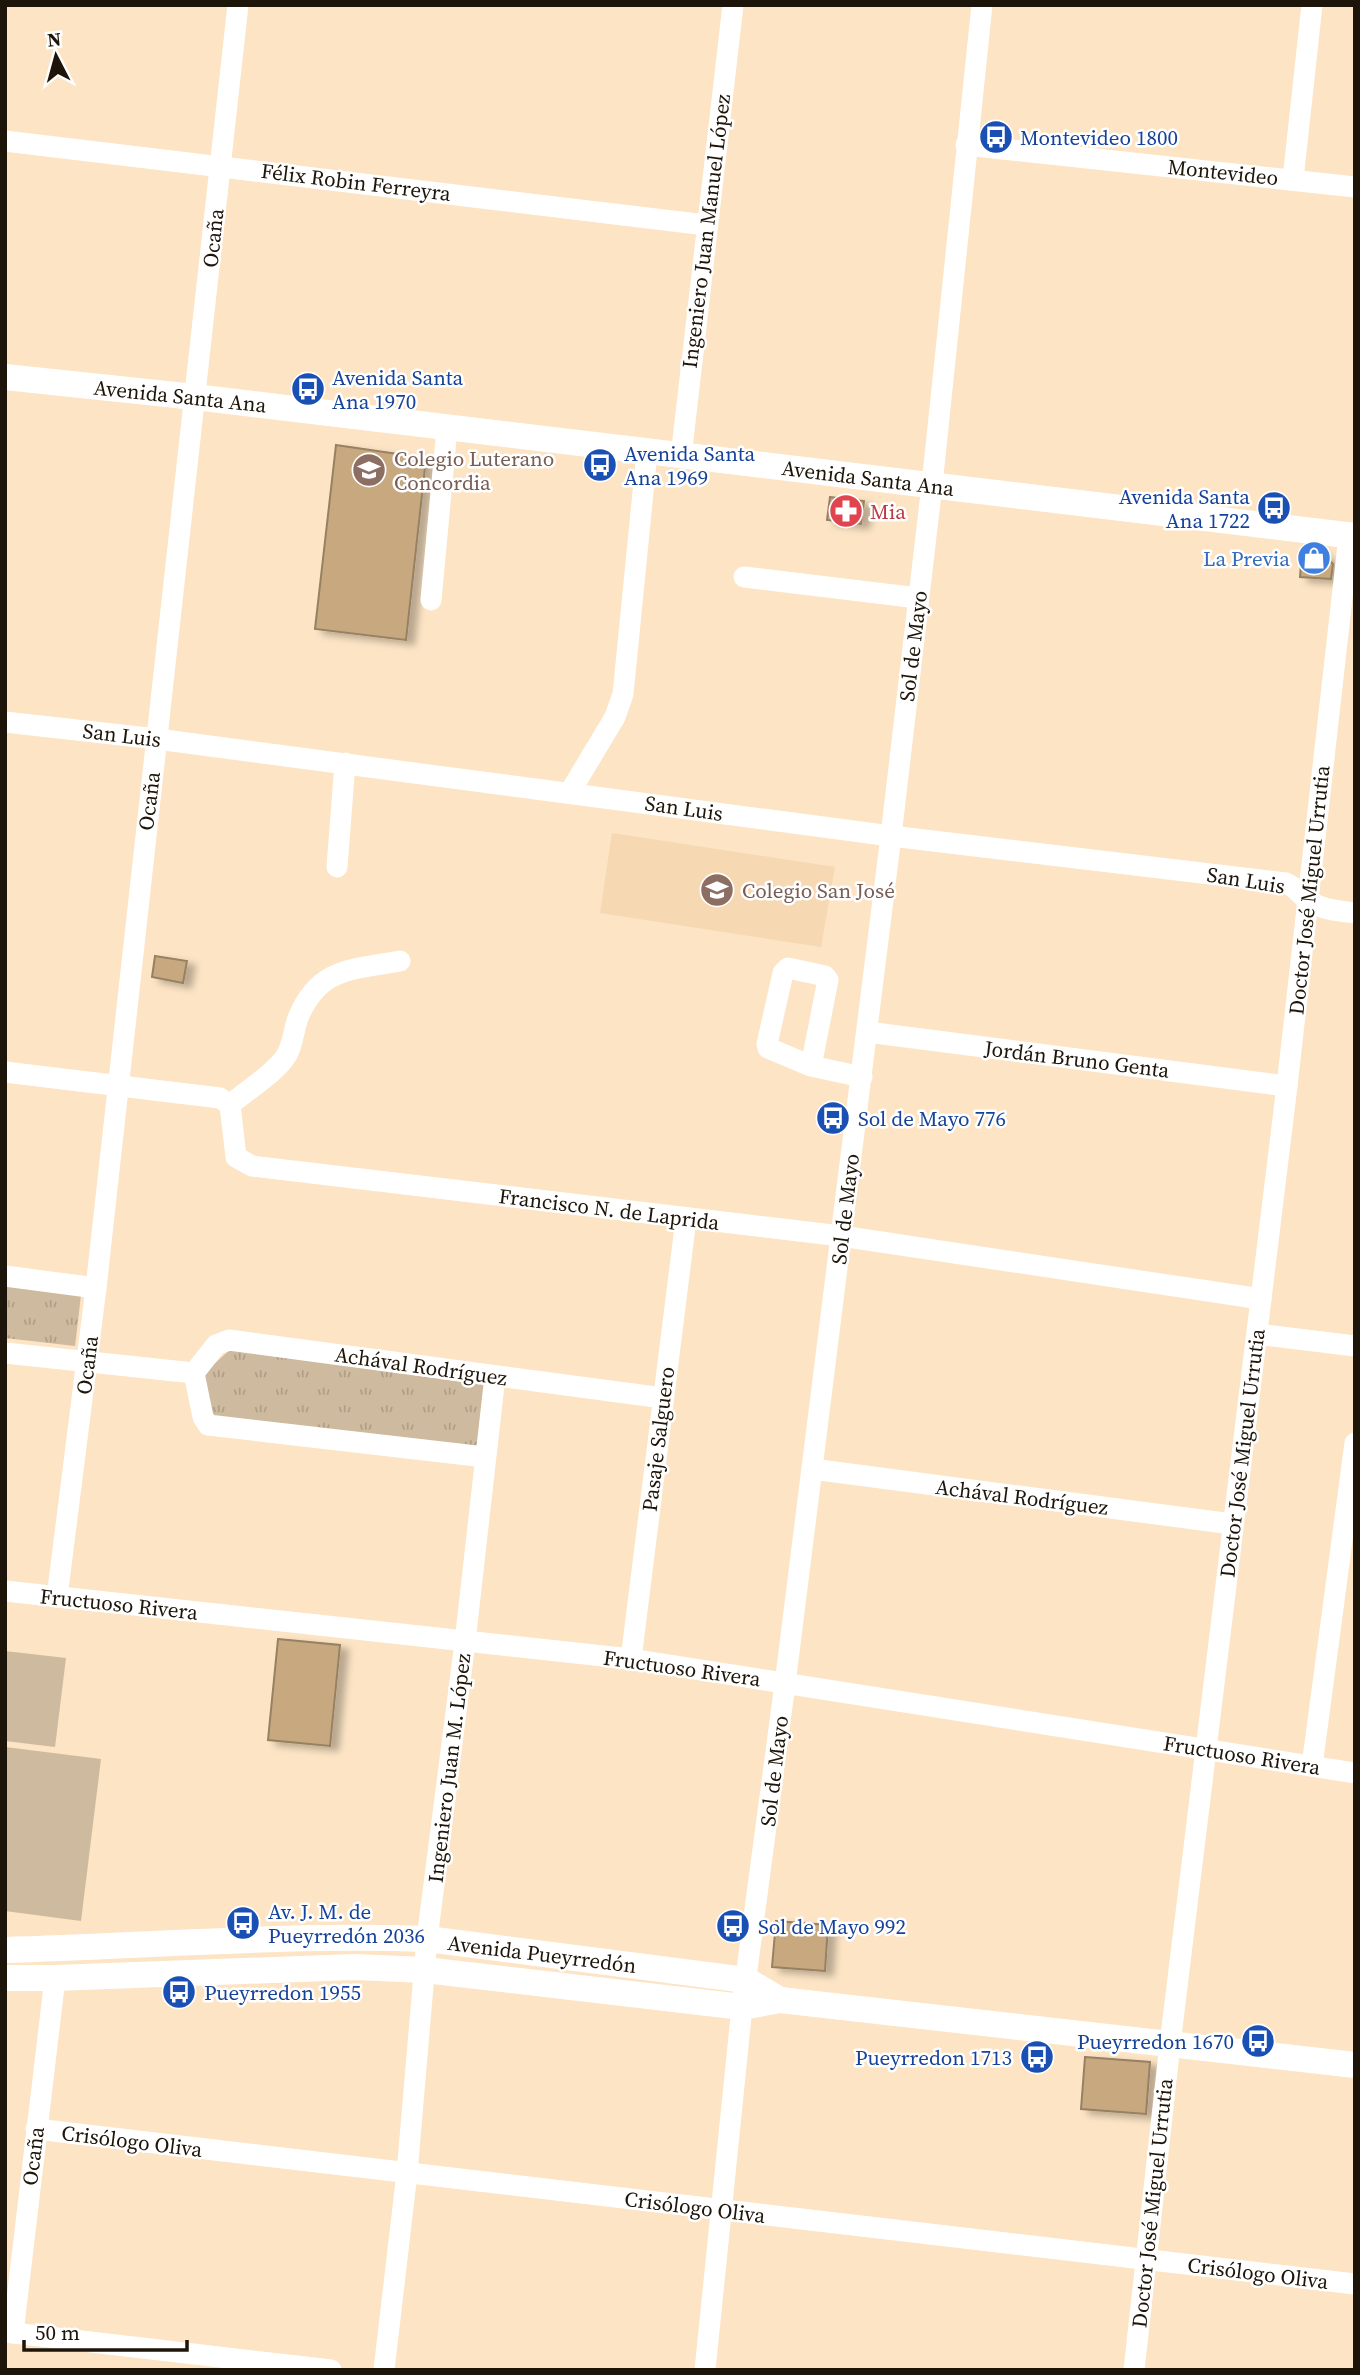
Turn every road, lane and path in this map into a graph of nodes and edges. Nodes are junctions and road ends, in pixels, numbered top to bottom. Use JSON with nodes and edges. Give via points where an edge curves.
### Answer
{"nodes":[{"id":1,"x":238,"y":5,"type":"edge"},
{"id":2,"x":733,"y":5,"type":"edge"},
{"id":3,"x":982,"y":5,"type":"edge"},
{"id":4,"x":1312,"y":5,"type":"edge"},
{"id":5,"x":5,"y":141,"type":"edge"},
{"id":6,"x":966,"y":145,"type":"junction"},
{"id":7,"x":221,"y":166,"type":"junction"},
{"id":8,"x":1293,"y":179,"type":"junction"},
{"id":9,"x":1355,"y":187,"type":"edge"},
{"id":10,"x":706,"y":225,"type":"junction"},
{"id":11,"x":5,"y":377,"type":"edge"},
{"id":12,"x":195,"y":397,"type":"junction"},
{"id":13,"x":447,"y":428,"type":"junction"},
{"id":14,"x":647,"y":452,"type":"junction"},
{"id":15,"x":681,"y":457,"type":"junction"},
{"id":16,"x":932,"y":485,"type":"junction"},
{"id":17,"x":1352,"y":536,"type":"edge"},
{"id":18,"x":744,"y":577,"type":"dead end"},
{"id":19,"x":918,"y":598,"type":"junction"},
{"id":20,"x":431,"y":600,"type":"dead end"},
{"id":21,"x":5,"y":722,"type":"edge"},
{"id":22,"x":157,"y":739,"type":"junction"},
{"id":23,"x":345,"y":763,"type":"junction"},
{"id":24,"x":570,"y":792,"type":"junction"},
{"id":25,"x":891,"y":836,"type":"junction"},
{"id":26,"x":337,"y":867,"type":"dead end"},
{"id":27,"x":1308,"y":901,"type":"junction"},
{"id":28,"x":1355,"y":913,"type":"edge"},
{"id":29,"x":400,"y":961,"type":"dead end"},
{"id":30,"x":867,"y":1032,"type":"junction"},
{"id":31,"x":811,"y":1066,"type":"dead end"},
{"id":32,"x":5,"y":1072,"type":"edge"},
{"id":33,"x":862,"y":1077,"type":"junction"},
{"id":34,"x":117,"y":1086,"type":"junction"},
{"id":35,"x":1287,"y":1086,"type":"junction"},
{"id":36,"x":230,"y":1105,"type":"junction"},
{"id":37,"x":686,"y":1219,"type":"junction"},
{"id":38,"x":841,"y":1236,"type":"junction"},
{"id":39,"x":5,"y":1276,"type":"edge"},
{"id":40,"x":96,"y":1288,"type":"junction"},
{"id":41,"x":1261,"y":1299,"type":"junction"},
{"id":42,"x":1257,"y":1334,"type":"junction"},
{"id":43,"x":1355,"y":1346,"type":"edge"},
{"id":44,"x":5,"y":1353,"type":"edge"},
{"id":45,"x":87,"y":1363,"type":"junction"},
{"id":46,"x":194,"y":1373,"type":"junction"},
{"id":47,"x":495,"y":1376,"type":"junction"},
{"id":48,"x":663,"y":1398,"type":"junction"},
{"id":49,"x":1355,"y":1443,"type":"edge"},
{"id":50,"x":485,"y":1457,"type":"junction"},
{"id":51,"x":812,"y":1469,"type":"junction"},
{"id":52,"x":1232,"y":1524,"type":"junction"},
{"id":53,"x":5,"y":1591,"type":"edge"},
{"id":54,"x":57,"y":1597,"type":"junction"},
{"id":55,"x":465,"y":1642,"type":"junction"},
{"id":56,"x":631,"y":1659,"type":"junction"},
{"id":57,"x":785,"y":1684,"type":"junction"},
{"id":58,"x":1207,"y":1749,"type":"junction"},
{"id":59,"x":1312,"y":1766,"type":"junction"},
{"id":60,"x":1355,"y":1773,"type":"edge"},
{"id":61,"x":427,"y":1939,"type":"junction"},
{"id":62,"x":5,"y":1951,"type":"edge"},
{"id":63,"x":425,"y":1970,"type":"junction"},
{"id":64,"x":5,"y":1978,"type":"edge"},
{"id":65,"x":55,"y":1979,"type":"junction"},
{"id":66,"x":746,"y":1980,"type":"junction"},
{"id":67,"x":780,"y":2000,"type":"junction"},
{"id":68,"x":742,"y":2007,"type":"junction"},
{"id":69,"x":1170,"y":2044,"type":"junction"},
{"id":70,"x":1355,"y":2066,"type":"edge"},
{"id":71,"x":36,"y":2129,"type":"junction"},
{"id":72,"x":407,"y":2173,"type":"junction"},
{"id":73,"x":722,"y":2210,"type":"junction"},
{"id":74,"x":1146,"y":2259,"type":"junction"},
{"id":75,"x":1355,"y":2284,"type":"edge"},
{"id":76,"x":9,"y":2332,"type":"edge"},
{"id":77,"x":182,"y":2361,"type":"edge"},
{"id":78,"x":331,"y":2370,"type":"edge"},
{"id":79,"x":384,"y":2370,"type":"edge"},
{"id":80,"x":705,"y":2370,"type":"edge"},
{"id":81,"x":1134,"y":2370,"type":"edge"}],
"edges":[{"from":1,"to":7,"type":"street","name":"Ocaña"},
{"from":2,"to":10,"type":"street","name":"Ingeniero Juan Manuel López"},
{"from":3,"to":6,"type":"street","name":"Sol de Mayo"},
{"from":4,"to":8,"type":"street"},
{"from":5,"to":7,"type":"street","name":"Félix Robin Ferreyra"},
{"from":6,"to":8,"type":"street","name":"Montevideo"},
{"from":6,"to":16,"type":"street","name":"Sol de Mayo"},
{"from":7,"to":10,"type":"street","name":"Félix Robin Ferreyra"},
{"from":7,"to":12,"type":"street","name":"Ocaña"},
{"from":8,"to":9,"type":"street","name":"Montevideo"},
{"from":10,"to":15,"type":"street","name":"Ingeniero Juan Manuel López"},
{"from":11,"to":12,"type":"main road","name":"Avenida Santa Ana"},
{"from":12,"to":13,"type":"main road","name":"Avenida Santa Ana"},
{"from":12,"to":22,"type":"street","name":"Ocaña"},
{"from":13,"to":14,"type":"main road","name":"Avenida Santa Ana"},
{"from":13,"to":20,"type":"street"},
{"from":14,"to":15,"type":"main road","name":"Avenida Santa Ana"},
{"from":14,"to":24,"type":"street","via":[[623,694],[615,717]]},
{"from":15,"to":16,"type":"main road","name":"Avenida Santa Ana"},
{"from":16,"to":17,"type":"main road","name":"Avenida Santa Ana"},
{"from":16,"to":19,"type":"street","name":"Sol de Mayo"},
{"from":17,"to":27,"type":"street","name":"Doctor José Miguel Urrutia"},
{"from":18,"to":19,"type":"street"},
{"from":19,"to":25,"type":"street","name":"Sol de Mayo"},
{"from":21,"to":22,"type":"street","name":"San Luis"},
{"from":22,"to":23,"type":"street","name":"San Luis"},
{"from":22,"to":34,"type":"street","name":"Ocaña"},
{"from":23,"to":24,"type":"street","name":"San Luis"},
{"from":23,"to":26,"type":"street"},
{"from":24,"to":25,"type":"street","name":"San Luis"},
{"from":25,"to":27,"type":"street","name":"San Luis","via":[[1286,883]]},
{"from":25,"to":30,"type":"street","name":"Sol de Mayo"},
{"from":27,"to":28,"type":"street","name":"San Luis","via":[[1325,909]]},
{"from":27,"to":35,"type":"street","name":"Doctor José Miguel Urrutia"},
{"from":29,"to":36,"type":"street","via":[[345,971],[322,981],[297,1020],[286,1057]]},
{"from":30,"to":33,"type":"street","name":"Sol de Mayo"},
{"from":30,"to":35,"type":"street","name":"Jordán Bruno Genta"},
{"from":31,"to":33,"type":"street"},
{"from":32,"to":34,"type":"street"},
{"from":33,"to":38,"type":"street","name":"Sol de Mayo"},
{"from":34,"to":36,"type":"street","via":[[220,1098]]},
{"from":34,"to":40,"type":"street","name":"Ocaña"},
{"from":35,"to":41,"type":"street","name":"Doctor José Miguel Urrutia"},
{"from":36,"to":37,"type":"street","name":"Francisco N. de Laprida","via":[[236,1157],[252,1166]]},
{"from":37,"to":38,"type":"street","name":"Francisco N. de Laprida"},
{"from":37,"to":48,"type":"street","name":"Pasaje Salguero"},
{"from":38,"to":41,"type":"street","name":"Francisco N. de Laprida"},
{"from":38,"to":51,"type":"street","name":"Sol de Mayo"},
{"from":39,"to":40,"type":"street"},
{"from":40,"to":45,"type":"street","name":"Ocaña"},
{"from":41,"to":42,"type":"street","name":"Doctor José Miguel Urrutia"},
{"from":42,"to":43,"type":"street"},
{"from":42,"to":52,"type":"street","name":"Doctor José Miguel Urrutia"},
{"from":44,"to":45,"type":"street"},
{"from":45,"to":46,"type":"street"},
{"from":45,"to":54,"type":"street","name":"Ocaña"},
{"from":46,"to":47,"type":"street","name":"Achával Rodríguez","via":[[216,1345],[229,1340]]},
{"from":46,"to":50,"type":"street","via":[[208,1425]]},
{"from":47,"to":48,"type":"street","name":"Achával Rodríguez"},
{"from":47,"to":50,"type":"street","name":"Ingeniero Juan M. López"},
{"from":48,"to":56,"type":"street","name":"Pasaje Salguero"},
{"from":49,"to":59,"type":"street"},
{"from":50,"to":55,"type":"street","name":"Ingeniero Juan M. López"},
{"from":51,"to":52,"type":"street","name":"Achával Rodríguez"},
{"from":51,"to":57,"type":"street","name":"Sol de Mayo"},
{"from":52,"to":58,"type":"street","name":"Doctor José Miguel Urrutia"},
{"from":53,"to":54,"type":"street","name":"Fructuoso Rivera"},
{"from":54,"to":55,"type":"street","name":"Fructuoso Rivera"},
{"from":55,"to":56,"type":"street","name":"Fructuoso Rivera"},
{"from":55,"to":61,"type":"street","name":"Ingeniero Juan M. López"},
{"from":56,"to":57,"type":"street","name":"Fructuoso Rivera"},
{"from":57,"to":58,"type":"street","name":"Fructuoso Rivera"},
{"from":57,"to":66,"type":"street","name":"Sol de Mayo"},
{"from":58,"to":59,"type":"street","name":"Fructuoso Rivera"},
{"from":58,"to":69,"type":"street","name":"Doctor José Miguel Urrutia"},
{"from":59,"to":60,"type":"street","name":"Fructuoso Rivera"},
{"from":61,"to":62,"type":"main road","name":"Avenida Pueyrredón","via":[[243,1940]]},
{"from":61,"to":63,"type":"street","name":"Ingeniero Juan M. López"},
{"from":61,"to":66,"type":"main road","name":"Avenida Pueyrredón"},
{"from":63,"to":65,"type":"main road","name":"Avenida Pueyrredón","via":[[354,1967]]},
{"from":63,"to":68,"type":"main road","name":"Avenida Pueyrredón"},
{"from":63,"to":72,"type":"street","name":"Ingeniero Juan M. López"},
{"from":64,"to":65,"type":"main road","name":"Avenida Pueyrredón"},
{"from":65,"to":71,"type":"street","name":"Ocaña"},
{"from":66,"to":67,"type":"main road","name":"Avenida Pueyrredón"},
{"from":66,"to":68,"type":"street","name":"Sol de Mayo"},
{"from":67,"to":68,"type":"main road","name":"Avenida Pueyrredón"},
{"from":67,"to":69,"type":"main road","name":"Avenida Pueyrredón"},
{"from":68,"to":73,"type":"street","name":"Sol de Mayo"},
{"from":69,"to":70,"type":"main road","name":"Avenida Pueyrredón"},
{"from":69,"to":74,"type":"street","name":"Doctor José Miguel Urrutia"},
{"from":71,"to":72,"type":"street","name":"Crisólogo Oliva"},
{"from":71,"to":76,"type":"street","name":"Ocaña"},
{"from":72,"to":73,"type":"street","name":"Crisólogo Oliva"},
{"from":72,"to":79,"type":"street","name":"Ingeniero Juan M. López"},
{"from":73,"to":74,"type":"street","name":"Crisólogo Oliva"},
{"from":73,"to":80,"type":"street","name":"Sol de Mayo"},
{"from":74,"to":75,"type":"street","name":"Crisólogo Oliva"},
{"from":74,"to":81,"type":"street","name":"Doctor José Miguel Urrutia"},
{"from":76,"to":77,"type":"street"},
{"from":77,"to":78,"type":"street"}]}
